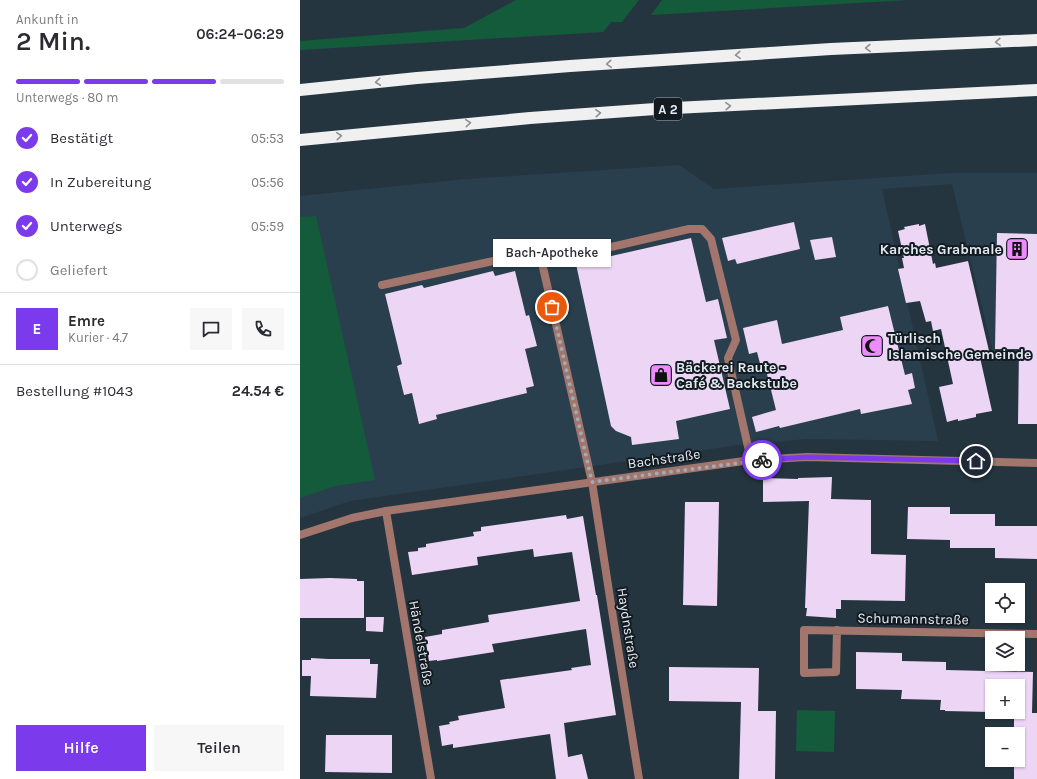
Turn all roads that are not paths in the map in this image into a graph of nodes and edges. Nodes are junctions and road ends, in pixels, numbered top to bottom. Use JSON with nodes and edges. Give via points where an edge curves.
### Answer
{"nodes":[{"id":1,"x":1037,"y":40,"type":"edge"},
{"id":2,"x":300,"y":90,"type":"edge"},
{"id":3,"x":1037,"y":90,"type":"edge"},
{"id":4,"x":300,"y":140,"type":"edge"},
{"id":5,"x":542,"y":263,"type":"junction"},
{"id":6,"x":382,"y":285,"type":"dead end"},
{"id":7,"x":751,"y":460,"type":"junction"},
{"id":8,"x":1037,"y":463,"type":"edge"},
{"id":9,"x":592,"y":482,"type":"junction"},
{"id":10,"x":386,"y":511,"type":"junction"},
{"id":11,"x":300,"y":535,"type":"edge"},
{"id":12,"x":837,"y":630,"type":"junction"},
{"id":13,"x":1037,"y":634,"type":"edge"},
{"id":14,"x":431,"y":779,"type":"edge"},
{"id":15,"x":639,"y":779,"type":"edge"}],
"edges":[{"from":1,"to":2,"type":"highway","one_way":true,"via":[[832,49],[570,66]]},
{"from":4,"to":3,"type":"highway","number":"A 2","one_way":true,"via":[[639,110]]},
{"from":5,"to":6,"type":"street","via":[[521,255]]},
{"from":5,"to":7,"type":"street","via":[[689,229],[702,229],[711,239],[736,340],[728,358]]},
{"from":5,"to":9,"type":"street","name":"Haydnstraße"},
{"from":7,"to":8,"type":"street","name":"Bachstraße","via":[[807,457]]},
{"from":7,"to":9,"type":"street","name":"Bachstraße"},
{"from":9,"to":10,"type":"street","name":"Bachstraße"},
{"from":9,"to":15,"type":"street","name":"Haydnstraße"},
{"from":10,"to":11,"type":"street","name":"Bachstraße","via":[[352,518]]},
{"from":10,"to":14,"type":"street","name":"Händelstraße"},
{"from":12,"to":12,"type":"street","name":"Schumannstraße","via":[[804,630],[804,673],[836,672]]},
{"from":12,"to":13,"type":"street","name":"Schumannstraße"}]}
